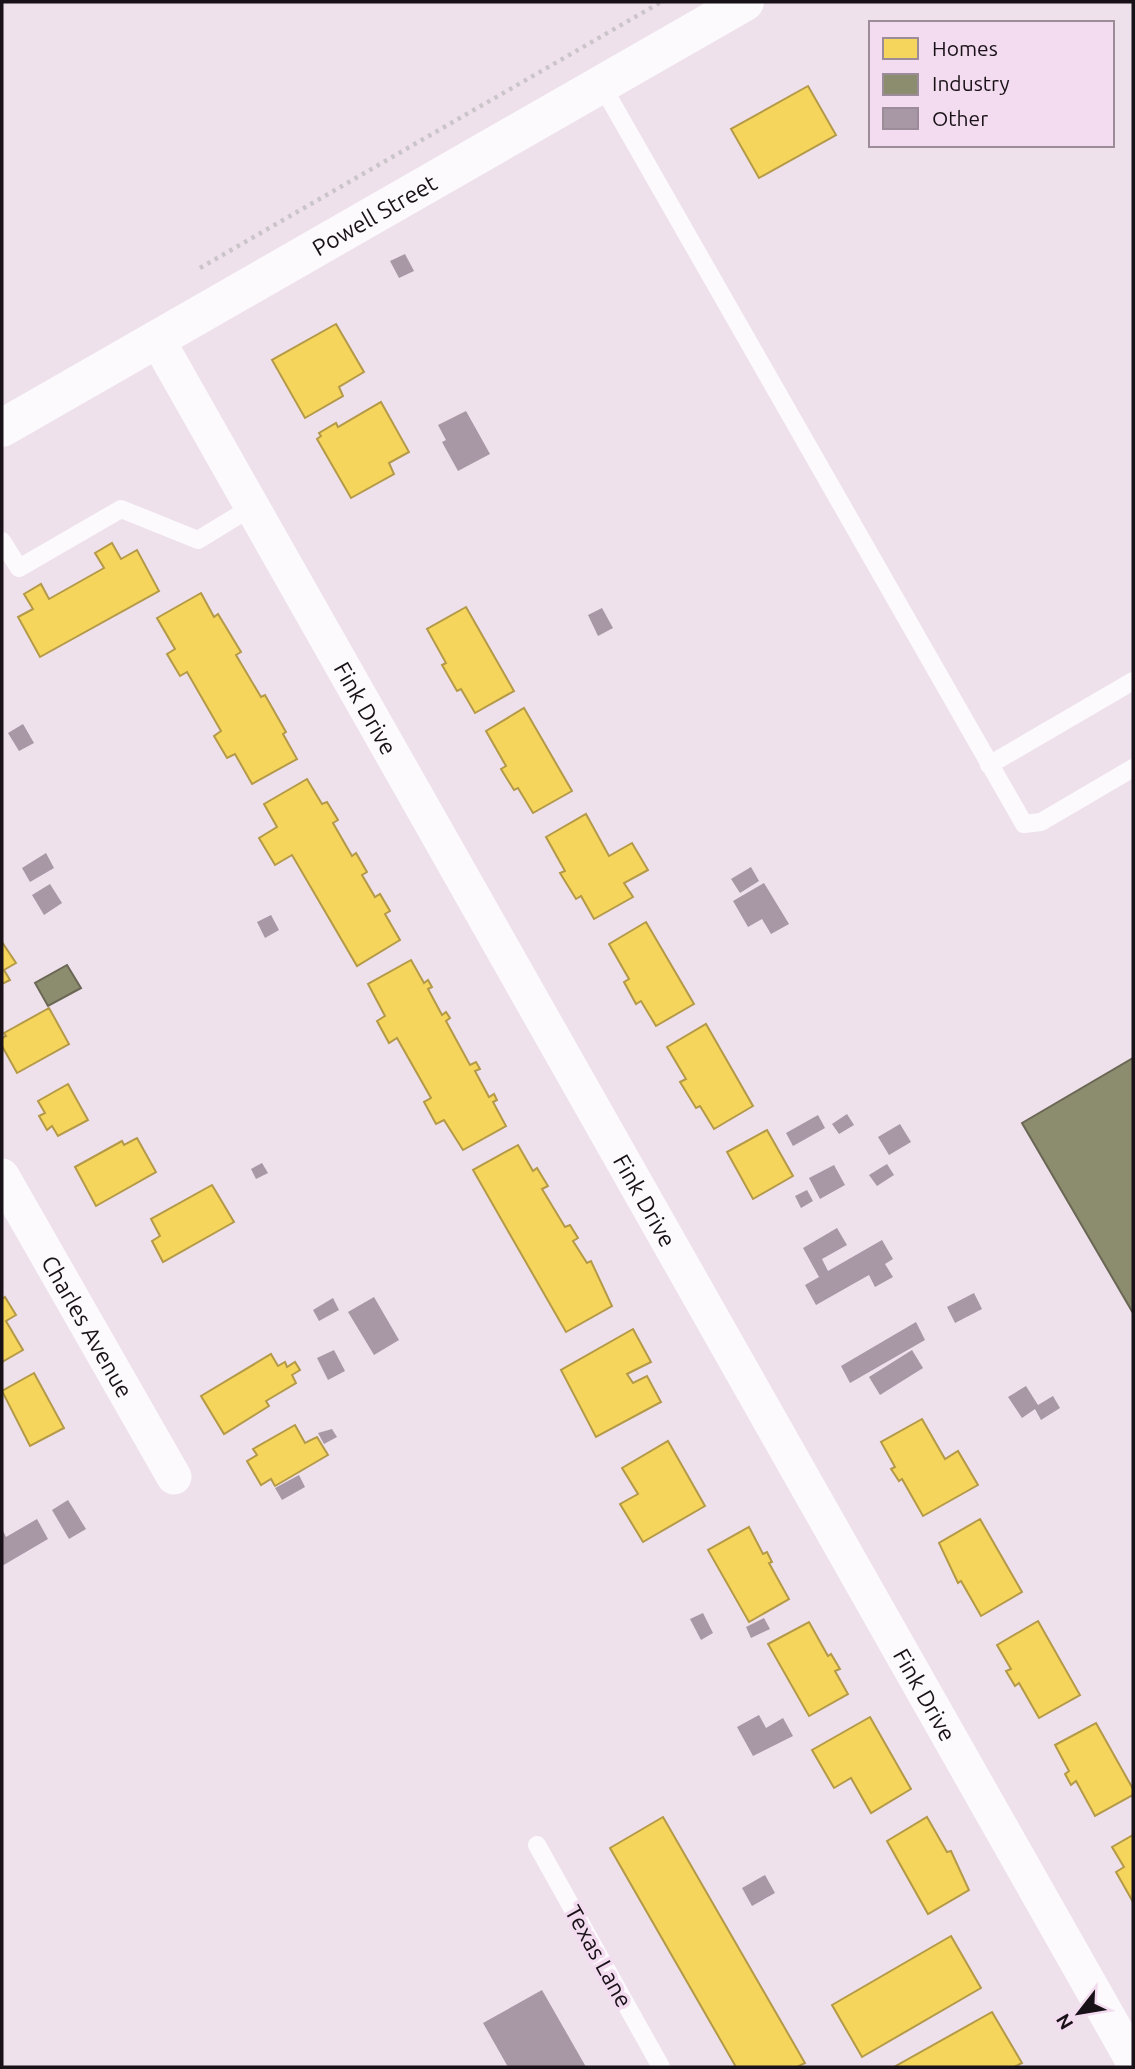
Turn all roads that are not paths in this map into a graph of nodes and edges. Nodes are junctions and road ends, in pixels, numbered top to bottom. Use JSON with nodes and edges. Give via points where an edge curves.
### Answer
{"nodes":[{"id":1,"x":745,"y":2,"type":"edge"},
{"id":2,"x":601,"y":84,"type":"junction"},
{"id":3,"x":157,"y":339,"type":"junction"},
{"id":4,"x":2,"y":428,"type":"edge"},
{"id":5,"x":251,"y":507,"type":"junction"},
{"id":6,"x":2,"y":541,"type":"edge"},
{"id":7,"x":1133,"y":681,"type":"edge"},
{"id":8,"x":989,"y":765,"type":"junction"},
{"id":9,"x":1133,"y":768,"type":"edge"},
{"id":10,"x":2,"y":1176,"type":"edge"},
{"id":11,"x":174,"y":1477,"type":"dead end"},
{"id":12,"x":537,"y":1845,"type":"dead end"},
{"id":13,"x":1133,"y":2062,"type":"edge"},
{"id":14,"x":661,"y":2067,"type":"edge"}],
"edges":[{"from":1,"to":2,"type":"street","name":"Powell Street"},
{"from":2,"to":3,"type":"street","name":"Powell Street"},
{"from":2,"to":8,"type":"lane"},
{"from":3,"to":4,"type":"street","name":"Powell Street"},
{"from":3,"to":5,"type":"street","name":"Fink Drive"},
{"from":5,"to":6,"type":"lane","via":[[198,540],[121,509],[19,568]]},
{"from":5,"to":13,"type":"street","name":"Fink Drive"},
{"from":7,"to":8,"type":"lane"},
{"from":8,"to":9,"type":"lane","via":[[1024,824],[1041,822]]},
{"from":10,"to":11,"type":"street","name":"Charles Avenue"},
{"from":12,"to":14,"type":"lane","name":"Texas Lane"}]}
